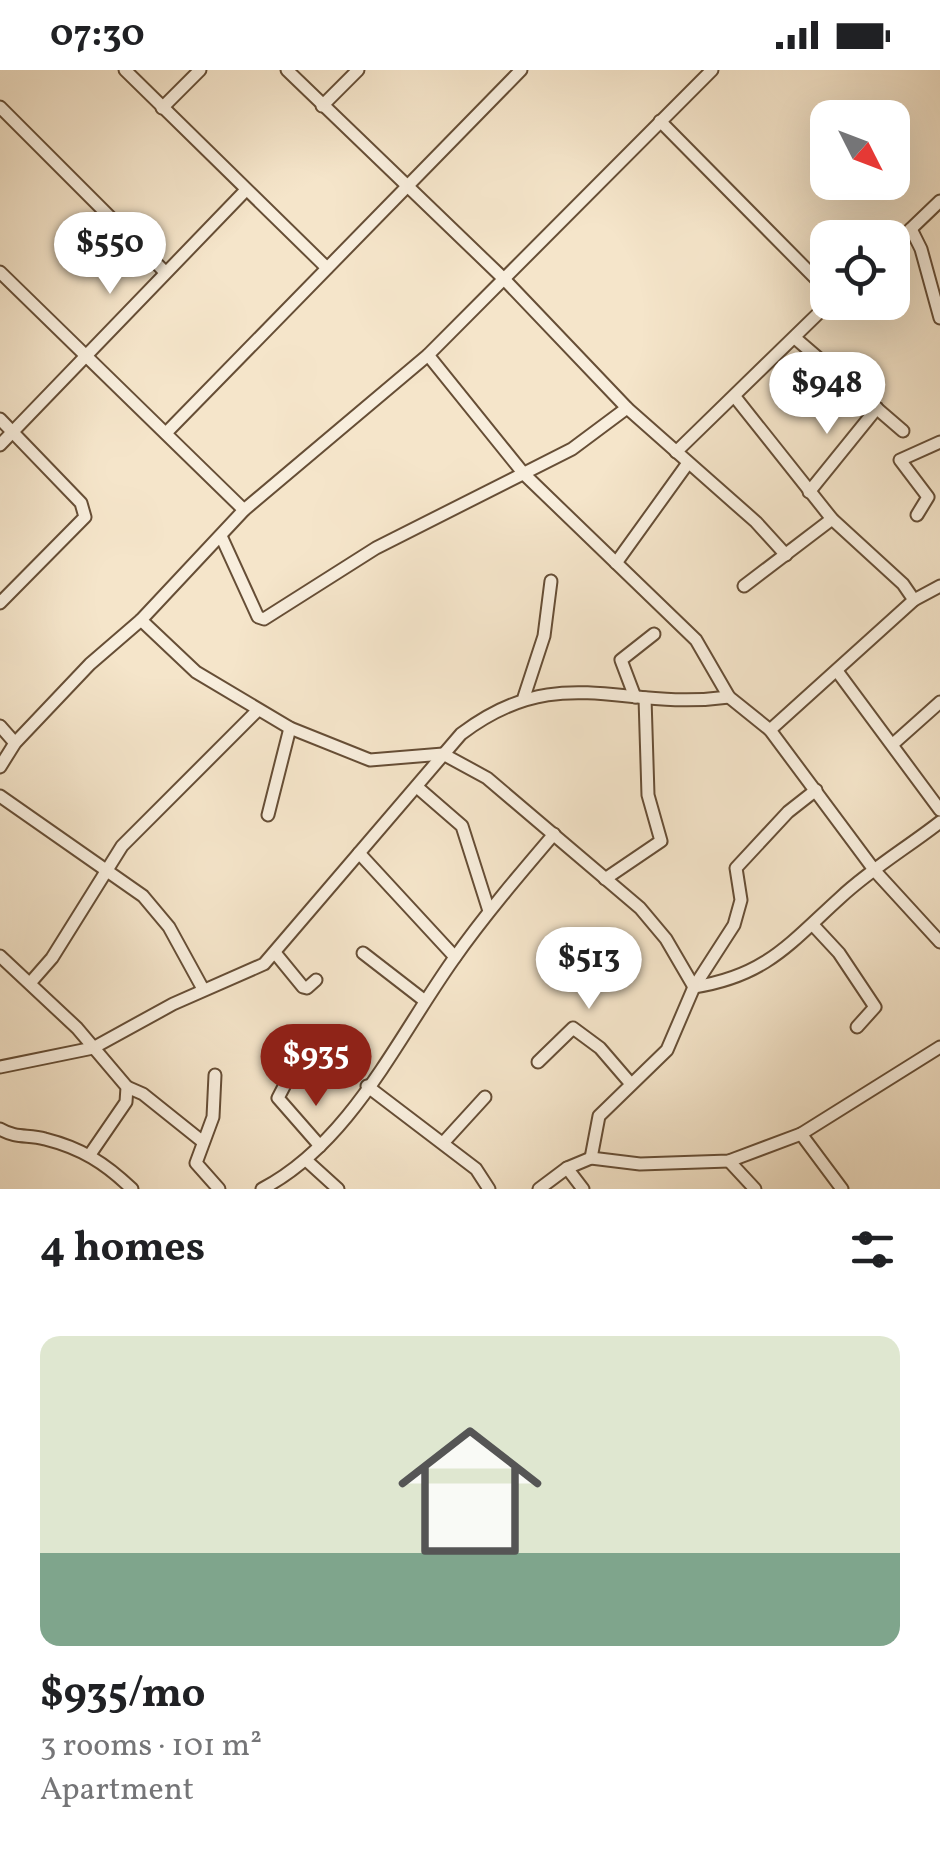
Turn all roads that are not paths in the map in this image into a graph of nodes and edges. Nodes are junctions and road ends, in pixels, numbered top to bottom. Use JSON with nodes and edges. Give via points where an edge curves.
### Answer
{"nodes":[{"id":1,"x":125,"y":70,"type":"edge"},
{"id":2,"x":200,"y":70,"type":"edge"},
{"id":3,"x":286,"y":70,"type":"edge"},
{"id":4,"x":358,"y":70,"type":"edge"},
{"id":5,"x":521,"y":70,"type":"edge"},
{"id":6,"x":712,"y":70,"type":"edge"},
{"id":7,"x":322,"y":106,"type":"junction"},
{"id":8,"x":0,"y":107,"type":"edge"},
{"id":9,"x":162,"y":108,"type":"junction"},
{"id":10,"x":660,"y":121,"type":"junction"},
{"id":11,"x":406,"y":186,"type":"junction"},
{"id":12,"x":246,"y":190,"type":"junction"},
{"id":13,"x":940,"y":201,"type":"edge"},
{"id":14,"x":911,"y":229,"type":"joint"},
{"id":15,"x":328,"y":268,"type":"junction"},
{"id":16,"x":164,"y":271,"type":"junction"},
{"id":17,"x":0,"y":272,"type":"edge"},
{"id":18,"x":810,"y":273,"type":"edge"},
{"id":19,"x":504,"y":279,"type":"junction"},
{"id":20,"x":940,"y":318,"type":"edge"},
{"id":21,"x":812,"y":320,"type":"edge"},
{"id":22,"x":795,"y":338,"type":"junction"},
{"id":23,"x":84,"y":352,"type":"junction"},
{"id":24,"x":428,"y":355,"type":"junction"},
{"id":25,"x":735,"y":397,"type":"junction"},
{"id":26,"x":626,"y":408,"type":"junction"},
{"id":27,"x":877,"y":408,"type":"junction"},
{"id":28,"x":0,"y":418,"type":"edge"},
{"id":29,"x":13,"y":431,"type":"junction"},
{"id":30,"x":903,"y":431,"type":"dead end"},
{"id":31,"x":166,"y":433,"type":"junction"},
{"id":32,"x":940,"y":442,"type":"edge"},
{"id":33,"x":0,"y":445,"type":"edge"},
{"id":34,"x":676,"y":452,"type":"junction"},
{"id":35,"x":688,"y":463,"type":"junction"},
{"id":36,"x":524,"y":474,"type":"junction"},
{"id":37,"x":809,"y":492,"type":"junction"},
{"id":38,"x":244,"y":510,"type":"junction"},
{"id":39,"x":917,"y":515,"type":"dead end"},
{"id":40,"x":832,"y":519,"type":"junction"},
{"id":41,"x":221,"y":536,"type":"junction"},
{"id":42,"x":786,"y":555,"type":"junction"},
{"id":43,"x":616,"y":563,"type":"junction"},
{"id":44,"x":551,"y":580,"type":"dead end"},
{"id":45,"x":744,"y":586,"type":"dead end"},
{"id":46,"x":940,"y":586,"type":"edge"},
{"id":47,"x":914,"y":600,"type":"junction"},
{"id":48,"x":0,"y":604,"type":"edge"},
{"id":49,"x":141,"y":620,"type":"junction"},
{"id":50,"x":654,"y":634,"type":"dead end"},
{"id":51,"x":836,"y":671,"type":"junction"},
{"id":52,"x":524,"y":697,"type":"junction"},
{"id":53,"x":640,"y":697,"type":"junction"},
{"id":54,"x":729,"y":697,"type":"junction"},
{"id":55,"x":940,"y":702,"type":"edge"},
{"id":56,"x":256,"y":711,"type":"junction"},
{"id":57,"x":0,"y":726,"type":"edge"},
{"id":58,"x":290,"y":728,"type":"junction"},
{"id":59,"x":770,"y":730,"type":"junction"},
{"id":60,"x":15,"y":743,"type":"junction"},
{"id":61,"x":893,"y":744,"type":"junction"},
{"id":62,"x":443,"y":754,"type":"junction"},
{"id":63,"x":0,"y":766,"type":"edge"},
{"id":64,"x":417,"y":786,"type":"junction"},
{"id":65,"x":816,"y":790,"type":"junction"},
{"id":66,"x":0,"y":796,"type":"edge"},
{"id":67,"x":940,"y":810,"type":"edge"},
{"id":68,"x":268,"y":815,"type":"dead end"},
{"id":69,"x":940,"y":822,"type":"edge"},
{"id":70,"x":554,"y":834,"type":"junction"},
{"id":71,"x":359,"y":853,"type":"junction"},
{"id":72,"x":106,"y":866,"type":"junction"},
{"id":73,"x":875,"y":872,"type":"junction"},
{"id":74,"x":605,"y":878,"type":"junction"},
{"id":75,"x":489,"y":911,"type":"junction"},
{"id":76,"x":812,"y":925,"type":"junction"},
{"id":77,"x":940,"y":942,"type":"edge"},
{"id":78,"x":363,"y":952,"type":"dead end"},
{"id":79,"x":276,"y":954,"type":"junction"},
{"id":80,"x":0,"y":956,"type":"edge"},
{"id":81,"x":455,"y":957,"type":"junction"},
{"id":82,"x":316,"y":980,"type":"dead end"},
{"id":83,"x":30,"y":982,"type":"junction"},
{"id":84,"x":694,"y":987,"type":"junction"},
{"id":85,"x":203,"y":989,"type":"junction"},
{"id":86,"x":425,"y":1001,"type":"junction"},
{"id":87,"x":857,"y":1027,"type":"dead end"},
{"id":88,"x":93,"y":1048,"type":"junction"},
{"id":89,"x":940,"y":1048,"type":"edge"},
{"id":90,"x":538,"y":1062,"type":"dead end"},
{"id":91,"x":0,"y":1067,"type":"edge"},
{"id":92,"x":290,"y":1073,"type":"dead end"},
{"id":93,"x":215,"y":1075,"type":"dead end"},
{"id":94,"x":631,"y":1084,"type":"junction"},
{"id":95,"x":367,"y":1086,"type":"junction"},
{"id":96,"x":126,"y":1087,"type":"junction"},
{"id":97,"x":485,"y":1098,"type":"dead end"},
{"id":98,"x":0,"y":1128,"type":"edge"},
{"id":99,"x":801,"y":1134,"type":"junction"},
{"id":100,"x":203,"y":1142,"type":"junction"},
{"id":101,"x":443,"y":1143,"type":"junction"},
{"id":102,"x":320,"y":1146,"type":"junction"},
{"id":103,"x":91,"y":1153,"type":"junction"},
{"id":104,"x":591,"y":1158,"type":"junction"},
{"id":105,"x":306,"y":1160,"type":"junction"},
{"id":106,"x":729,"y":1161,"type":"junction"},
{"id":107,"x":567,"y":1168,"type":"junction"},
{"id":108,"x":132,"y":1189,"type":"edge"},
{"id":109,"x":219,"y":1189,"type":"edge"},
{"id":110,"x":262,"y":1189,"type":"edge"},
{"id":111,"x":338,"y":1189,"type":"edge"},
{"id":112,"x":489,"y":1189,"type":"edge"},
{"id":113,"x":540,"y":1189,"type":"edge"},
{"id":114,"x":583,"y":1189,"type":"edge"},
{"id":115,"x":755,"y":1189,"type":"edge"},
{"id":116,"x":842,"y":1189,"type":"edge"}],
"edges":[{"from":1,"to":9,"type":"street"},
{"from":2,"to":9,"type":"street"},
{"from":3,"to":7,"type":"street"},
{"from":4,"to":7,"type":"street"},
{"from":5,"to":11,"type":"street"},
{"from":6,"to":10,"type":"street"},
{"from":7,"to":11,"type":"street"},
{"from":8,"to":16,"type":"street"},
{"from":9,"to":12,"type":"street"},
{"from":10,"to":18,"type":"street"},
{"from":10,"to":19,"type":"street"},
{"from":11,"to":15,"type":"street"},
{"from":11,"to":19,"type":"street"},
{"from":12,"to":15,"type":"street"},
{"from":12,"to":16,"type":"street"},
{"from":13,"to":14,"type":"street"},
{"from":14,"to":20,"type":"street"},
{"from":15,"to":31,"type":"street"},
{"from":16,"to":23,"type":"street"},
{"from":17,"to":23,"type":"street"},
{"from":19,"to":24,"type":"street"},
{"from":19,"to":26,"type":"street"},
{"from":21,"to":22,"type":"street"},
{"from":22,"to":25,"type":"street"},
{"from":22,"to":27,"type":"street"},
{"from":23,"to":29,"type":"street"},
{"from":23,"to":31,"type":"street"},
{"from":24,"to":36,"type":"street"},
{"from":24,"to":38,"type":"street"},
{"from":25,"to":34,"type":"street"},
{"from":25,"to":37,"type":"street"},
{"from":26,"to":34,"type":"street"},
{"from":26,"to":36,"type":"street"},
{"from":27,"to":30,"type":"street"},
{"from":27,"to":37,"type":"street"},
{"from":28,"to":29,"type":"street"},
{"from":29,"to":33,"type":"street"},
{"from":29,"to":48,"type":"street","via":[[81,503],[85,517]]},
{"from":31,"to":38,"type":"street"},
{"from":32,"to":39,"type":"street","via":[[900,460],[928,497]]},
{"from":34,"to":35,"type":"street"},
{"from":35,"to":42,"type":"street"},
{"from":35,"to":43,"type":"street"},
{"from":36,"to":41,"type":"street","via":[[376,548],[264,620]]},
{"from":36,"to":43,"type":"street"},
{"from":37,"to":40,"type":"street"},
{"from":38,"to":41,"type":"street"},
{"from":40,"to":42,"type":"street"},
{"from":40,"to":47,"type":"street"},
{"from":41,"to":49,"type":"street"},
{"from":42,"to":45,"type":"street"},
{"from":43,"to":54,"type":"street","via":[[696,640]]},
{"from":44,"to":52,"type":"street","via":[[544,636]]},
{"from":46,"to":47,"type":"street"},
{"from":47,"to":51,"type":"street"},
{"from":49,"to":56,"type":"street","via":[[196,672]]},
{"from":49,"to":60,"type":"street"},
{"from":50,"to":53,"type":"street","via":[[622,660]]},
{"from":51,"to":59,"type":"street"},
{"from":51,"to":61,"type":"street"},
{"from":52,"to":53,"type":"street","via":[[554,690]]},
{"from":52,"to":62,"type":"street","via":[[480,720]]},
{"from":53,"to":54,"type":"street"},
{"from":53,"to":74,"type":"street","via":[[644,763],[660,842]]},
{"from":54,"to":59,"type":"street"},
{"from":55,"to":61,"type":"street"},
{"from":56,"to":58,"type":"street"},
{"from":56,"to":72,"type":"street"},
{"from":57,"to":60,"type":"street"},
{"from":58,"to":62,"type":"street","via":[[370,760]]},
{"from":58,"to":68,"type":"street"},
{"from":59,"to":65,"type":"street"},
{"from":60,"to":63,"type":"street"},
{"from":61,"to":67,"type":"street"},
{"from":62,"to":64,"type":"street"},
{"from":62,"to":70,"type":"street","via":[[487,778]]},
{"from":64,"to":71,"type":"street"},
{"from":64,"to":75,"type":"street","via":[[462,826]]},
{"from":65,"to":73,"type":"street"},
{"from":65,"to":84,"type":"street","via":[[736,868],[740,912]]},
{"from":66,"to":72,"type":"street"},
{"from":69,"to":73,"type":"street"},
{"from":70,"to":74,"type":"street"},
{"from":70,"to":75,"type":"street"},
{"from":71,"to":79,"type":"street"},
{"from":71,"to":81,"type":"street"},
{"from":72,"to":83,"type":"street","via":[[66,938]]},
{"from":72,"to":85,"type":"street","via":[[168,927]]},
{"from":73,"to":76,"type":"street"},
{"from":73,"to":77,"type":"street"},
{"from":74,"to":84,"type":"street","via":[[654,923]]},
{"from":75,"to":81,"type":"street"},
{"from":76,"to":84,"type":"street","via":[[750,973]]},
{"from":76,"to":87,"type":"street","via":[[876,1007]]},
{"from":78,"to":86,"type":"street"},
{"from":79,"to":82,"type":"street","via":[[303,986]]},
{"from":79,"to":85,"type":"street"},
{"from":80,"to":83,"type":"street"},
{"from":81,"to":86,"type":"street"},
{"from":83,"to":88,"type":"street"},
{"from":84,"to":94,"type":"street","via":[[667,1050]]},
{"from":85,"to":88,"type":"street"},
{"from":86,"to":95,"type":"street"},
{"from":88,"to":91,"type":"street"},
{"from":88,"to":96,"type":"street"},
{"from":89,"to":99,"type":"street"},
{"from":90,"to":94,"type":"street","via":[[573,1028]]},
{"from":92,"to":102,"type":"street","via":[[278,1098]]},
{"from":93,"to":100,"type":"street","via":[[213,1117]]},
{"from":94,"to":104,"type":"street","via":[[599,1116]]},
{"from":95,"to":101,"type":"street"},
{"from":95,"to":102,"type":"street"},
{"from":96,"to":100,"type":"street"},
{"from":96,"to":103,"type":"street","via":[[126,1102]]},
{"from":97,"to":101,"type":"street"},
{"from":98,"to":103,"type":"street"},
{"from":99,"to":106,"type":"street"},
{"from":99,"to":116,"type":"street"},
{"from":100,"to":109,"type":"street","via":[[196,1162]]},
{"from":101,"to":112,"type":"street"},
{"from":102,"to":105,"type":"street"},
{"from":103,"to":108,"type":"street"},
{"from":104,"to":106,"type":"street"},
{"from":104,"to":107,"type":"street"},
{"from":105,"to":110,"type":"street"},
{"from":105,"to":111,"type":"street"},
{"from":106,"to":115,"type":"street"},
{"from":107,"to":113,"type":"street"},
{"from":107,"to":114,"type":"street"}]}
